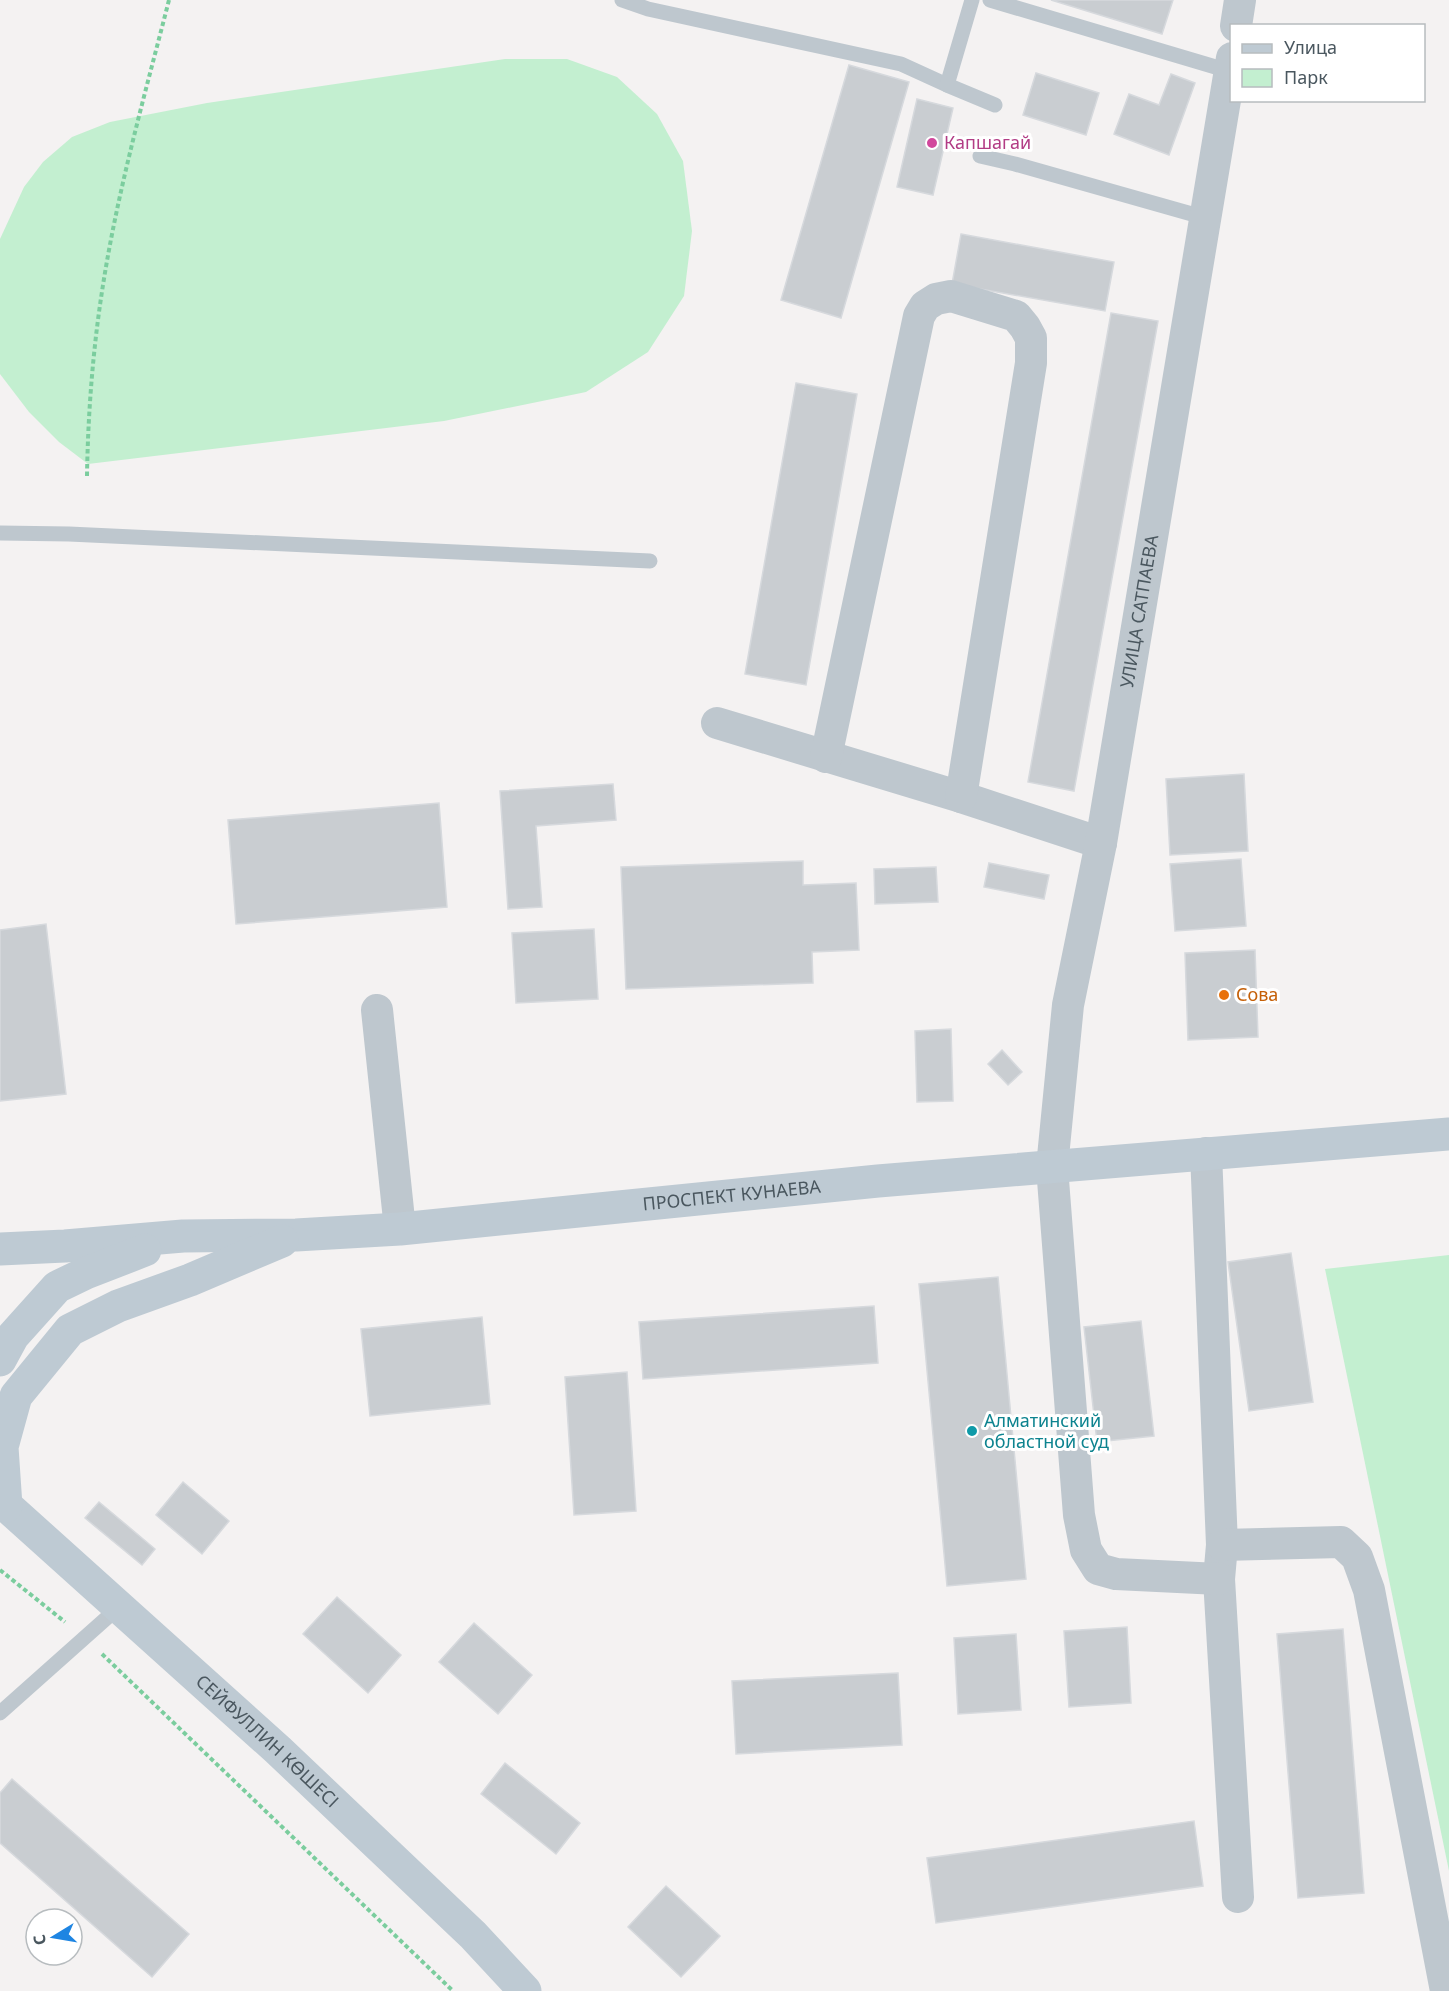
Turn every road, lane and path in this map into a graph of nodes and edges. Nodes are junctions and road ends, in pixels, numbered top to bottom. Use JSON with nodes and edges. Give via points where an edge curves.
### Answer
{"nodes":[{"id":1,"x":169,"y":0,"type":"edge"},
{"id":2,"x":622,"y":0,"type":"edge"},
{"id":3,"x":972,"y":0,"type":"edge"},
{"id":4,"x":990,"y":0,"type":"edge"},
{"id":5,"x":1240,"y":0,"type":"edge"},
{"id":6,"x":1236,"y":24,"type":"edge"},
{"id":7,"x":1230,"y":64,"type":"edge"},
{"id":8,"x":946,"y":85,"type":"junction"},
{"id":9,"x":995,"y":105,"type":"dead end"},
{"id":10,"x":980,"y":156,"type":"dead end"},
{"id":11,"x":1206,"y":218,"type":"junction"},
{"id":12,"x":87,"y":476,"type":"dead end"},
{"id":13,"x":0,"y":533,"type":"edge"},
{"id":14,"x":650,"y":561,"type":"dead end"},
{"id":15,"x":717,"y":723,"type":"dead end"},
{"id":16,"x":826,"y":758,"type":"junction"},
{"id":17,"x":961,"y":797,"type":"junction"},
{"id":18,"x":1101,"y":843,"type":"junction"},
{"id":19,"x":377,"y":1010,"type":"dead end"},
{"id":20,"x":1449,"y":1134,"type":"edge"},
{"id":21,"x":1206,"y":1153,"type":"junction"},
{"id":22,"x":1052,"y":1167,"type":"junction"},
{"id":23,"x":400,"y":1229,"type":"junction"},
{"id":24,"x":296,"y":1235,"type":"junction"},
{"id":25,"x":183,"y":1236,"type":"junction"},
{"id":26,"x":0,"y":1249,"type":"edge"},
{"id":27,"x":0,"y":1360,"type":"edge"},
{"id":28,"x":3,"y":1503,"type":"edge"},
{"id":29,"x":1222,"y":1545,"type":"junction"},
{"id":30,"x":0,"y":1570,"type":"edge"},
{"id":31,"x":1219,"y":1579,"type":"junction"},
{"id":32,"x":119,"y":1607,"type":"junction"},
{"id":33,"x":85,"y":1638,"type":"junction"},
{"id":34,"x":0,"y":1713,"type":"edge"},
{"id":35,"x":1238,"y":1897,"type":"dead end"},
{"id":36,"x":453,"y":1991,"type":"edge"},
{"id":37,"x":525,"y":1991,"type":"edge"},
{"id":38,"x":1446,"y":1991,"type":"edge"}],
"edges":[{"from":1,"to":12,"type":"path","via":[[130,151],[103,284],[88,420]]},
{"from":2,"to":8,"type":"lane","via":[[901,64]]},
{"from":3,"to":8,"type":"lane"},
{"from":4,"to":7,"type":"lane"},
{"from":5,"to":6,"type":"street"},
{"from":7,"to":11,"type":"street","name":"УЛИЦА САТПАЕВА"},
{"from":8,"to":9,"type":"lane"},
{"from":10,"to":11,"type":"lane"},
{"from":11,"to":18,"type":"street","name":"УЛИЦА САТПАЕВА"},
{"from":13,"to":14,"type":"lane"},
{"from":15,"to":16,"type":"street"},
{"from":16,"to":17,"type":"street"},
{"from":16,"to":17,"type":"street","via":[[919,316],[936,298],[951,296],[1016,316],[1031,338],[1031,363]]},
{"from":17,"to":18,"type":"street"},
{"from":18,"to":22,"type":"street","name":"УЛИЦА САТПАЕВА","via":[[1068,1005]]},
{"from":19,"to":23,"type":"street"},
{"from":20,"to":21,"type":"main road","name":"ПРОСПЕКТ КУНАЕВА"},
{"from":21,"to":22,"type":"main road","name":"ПРОСПЕКТ КУНАЕВА"},
{"from":21,"to":29,"type":"street"},
{"from":22,"to":23,"type":"main road","name":"ПРОСПЕКТ КУНАЕВА"},
{"from":22,"to":31,"type":"street","name":"УЛИЦА САТПАЕВА","via":[[1079,1515],[1086,1550],[1098,1569],[1116,1574]]},
{"from":23,"to":24,"type":"main road","name":"ПРОСПЕКТ КУНАЕВА"},
{"from":24,"to":25,"type":"main road","name":"ПРОСПЕКТ КУНАЕВА"},
{"from":24,"to":28,"type":"main road","via":[[118,1306],[70,1330],[16,1396],[2,1447]]},
{"from":25,"to":26,"type":"main road","name":"ПРОСПЕКТ КУНАЕВА"},
{"from":25,"to":27,"type":"main road","via":[[57,1287],[13,1336]]},
{"from":28,"to":32,"type":"main road","name":"СЕЙФУЛЛИН КӨШЕСІ"},
{"from":29,"to":31,"type":"street"},
{"from":29,"to":38,"type":"street","via":[[1341,1542],[1357,1557],[1369,1590]]},
{"from":30,"to":33,"type":"path"},
{"from":31,"to":35,"type":"street"},
{"from":32,"to":33,"type":"lane"},
{"from":32,"to":37,"type":"main road","name":"СЕЙФУЛЛИН КӨШЕСІ","via":[[287,1758],[473,1935]]},
{"from":33,"to":34,"type":"lane"},
{"from":33,"to":36,"type":"path"}]}
